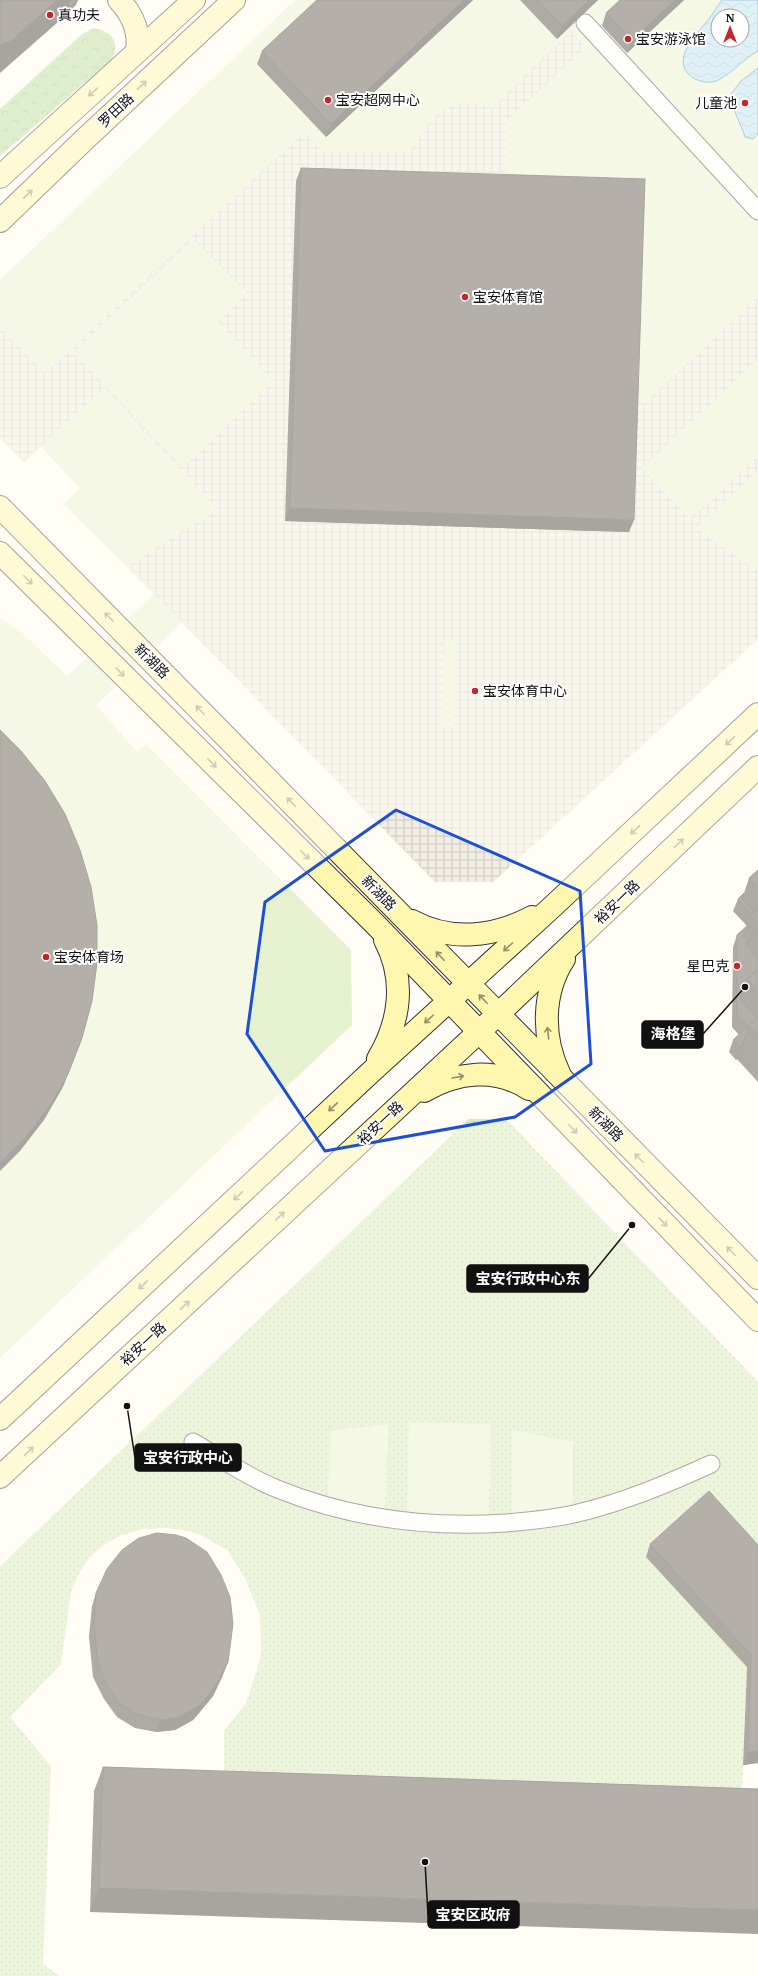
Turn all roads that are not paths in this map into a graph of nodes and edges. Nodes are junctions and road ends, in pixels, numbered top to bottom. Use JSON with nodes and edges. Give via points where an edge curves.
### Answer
{"nodes":[{"id":1,"x":194,"y":0,"type":"edge"},
{"id":2,"x":234,"y":0,"type":"edge"},
{"id":3,"x":123,"y":4,"type":"edge"},
{"id":4,"x":175,"y":17,"type":"junction"},
{"id":5,"x":585,"y":23,"type":"dead end"},
{"id":6,"x":138,"y":51,"type":"junction"},
{"id":7,"x":0,"y":177,"type":"edge"},
{"id":8,"x":758,"y":211,"type":"edge"},
{"id":9,"x":0,"y":221,"type":"edge"},
{"id":10,"x":0,"y":507,"type":"edge"},
{"id":11,"x":0,"y":553,"type":"edge"},
{"id":12,"x":758,"y":714,"type":"edge"},
{"id":13,"x":758,"y":767,"type":"edge"},
{"id":14,"x":352,"y":866,"type":"junction"},
{"id":15,"x":333,"y":882,"type":"junction"},
{"id":16,"x":392,"y":906,"type":"junction"},
{"id":17,"x":551,"y":908,"type":"junction"},
{"id":18,"x":375,"y":924,"type":"junction"},
{"id":19,"x":583,"y":934,"type":"junction"},
{"id":20,"x":468,"y":983,"type":"junction"},
{"id":21,"x":449,"y":1001,"type":"junction"},
{"id":22,"x":498,"y":1014,"type":"junction"},
{"id":23,"x":478,"y":1031,"type":"junction"},
{"id":24,"x":371,"y":1072,"type":"junction"},
{"id":25,"x":564,"y":1083,"type":"junction"},
{"id":26,"x":546,"y":1101,"type":"junction"},
{"id":27,"x":398,"y":1106,"type":"junction"},
{"id":28,"x":758,"y":1278,"type":"edge"},
{"id":29,"x":758,"y":1320,"type":"edge"},
{"id":30,"x":0,"y":1419,"type":"edge"},
{"id":31,"x":193,"y":1442,"type":"dead end"},
{"id":32,"x":711,"y":1464,"type":"dead end"},
{"id":33,"x":0,"y":1478,"type":"edge"}],
"edges":[{"from":1,"to":4,"type":"main road","name":"罗田路"},
{"from":9,"to":2,"type":"main road","name":"罗田路","one_way":true},
{"from":3,"to":4,"type":"main road","via":[[147,16]]},
{"from":3,"to":6,"type":"main road","via":[[138,31]]},
{"from":4,"to":6,"type":"main road","name":"罗田路"},
{"from":5,"to":8,"type":"street"},
{"from":6,"to":7,"type":"main road","name":"罗田路","one_way":true},
{"from":14,"to":10,"type":"main road","name":"新湖路","one_way":true},
{"from":11,"to":15,"type":"main road","name":"新湖路","one_way":true},
{"from":12,"to":17,"type":"main road","one_way":true},
{"from":19,"to":13,"type":"main road","name":"裕安一路","one_way":true},
{"from":14,"to":15,"type":"main road","via":[[356,876],[350,886],[342,888]]},
{"from":14,"to":16,"type":"main road","name":"新湖路"},
{"from":15,"to":18,"type":"main road","name":"新湖路"},
{"from":16,"to":17,"type":"main road","via":[[408,918],[436,932],[462,935],[498,931],[518,925]]},
{"from":20,"to":16,"type":"main road","name":"新湖路","one_way":true},
{"from":17,"to":20,"type":"main road","one_way":true},
{"from":18,"to":21,"type":"main road","name":"新湖路"},
{"from":18,"to":24,"type":"main road","via":[[394,959],[400,992],[393,1027],[385,1048]]},
{"from":19,"to":22,"type":"main road","name":"裕安一路"},
{"from":25,"to":19,"type":"main road","one_way":true,"via":[[549,1044],[548,1004],[559,966]]},
{"from":20,"to":21,"type":"main road"},
{"from":22,"to":20,"type":"main road","name":"新湖路","one_way":true},
{"from":21,"to":23,"type":"main road","name":"新湖路"},
{"from":21,"to":24,"type":"main road","one_way":true},
{"from":22,"to":23,"type":"main road","name":"裕安一路"},
{"from":22,"to":25,"type":"main road","name":"新湖路"},
{"from":23,"to":26,"type":"main road","name":"新湖路"},
{"from":23,"to":27,"type":"main road","name":"裕安一路"},
{"from":24,"to":30,"type":"main road","one_way":true},
{"from":28,"to":25,"type":"main road","name":"新湖路","one_way":true},
{"from":27,"to":26,"type":"main road","one_way":true,"via":[[436,1084],[454,1077],[476,1074],[503,1077],[522,1085]]},
{"from":26,"to":29,"type":"main road","name":"新湖路","one_way":true},
{"from":33,"to":27,"type":"main road","name":"裕安一路","one_way":true},
{"from":31,"to":32,"type":"street","via":[[262,1481],[316,1502],[372,1516],[428,1524],[478,1525],[524,1522],[576,1514],[657,1488]]}]}
